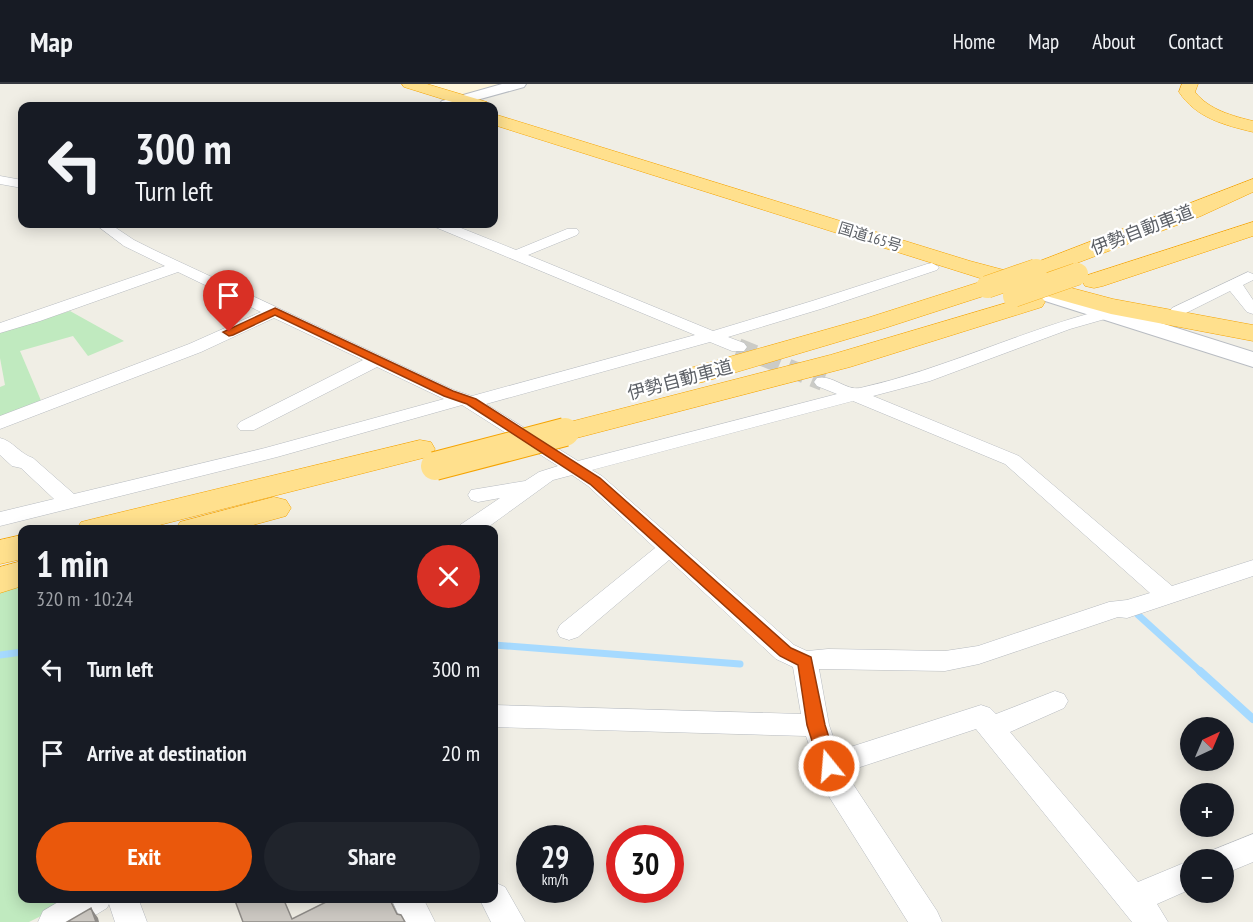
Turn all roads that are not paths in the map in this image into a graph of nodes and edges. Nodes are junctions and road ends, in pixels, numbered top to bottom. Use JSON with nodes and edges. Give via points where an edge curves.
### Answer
{"nodes":[{"id":1,"x":519,"y":84,"type":"edge"},
{"id":2,"x":1190,"y":84,"type":"edge"},
{"id":3,"x":1204,"y":84,"type":"edge"},
{"id":4,"x":403,"y":86,"type":"edge"},
{"id":5,"x":445,"y":102,"type":"edge"},
{"id":6,"x":457,"y":102,"type":"edge"},
{"id":7,"x":498,"y":112,"type":"edge"},
{"id":8,"x":498,"y":119,"type":"edge"},
{"id":9,"x":1253,"y":122,"type":"edge"},
{"id":10,"x":1253,"y":127,"type":"edge"},
{"id":11,"x":1253,"y":176,"type":"edge"},
{"id":12,"x":0,"y":180,"type":"edge"},
{"id":13,"x":18,"y":183,"type":"edge"},
{"id":14,"x":1253,"y":185,"type":"edge"},
{"id":15,"x":1253,"y":202,"type":"edge"},
{"id":16,"x":1193,"y":211,"type":"junction"},
{"id":17,"x":108,"y":228,"type":"edge"},
{"id":18,"x":450,"y":228,"type":"edge"},
{"id":19,"x":1253,"y":229,"type":"edge"},
{"id":20,"x":572,"y":232,"type":"dead end"},
{"id":21,"x":516,"y":255,"type":"junction"},
{"id":22,"x":962,"y":266,"type":"junction"},
{"id":23,"x":178,"y":267,"type":"junction"},
{"id":24,"x":932,"y":267,"type":"dead end"},
{"id":25,"x":1085,"y":277,"type":"junction"},
{"id":26,"x":1253,"y":309,"type":"edge"},
{"id":27,"x":275,"y":312,"type":"junction"},
{"id":28,"x":1106,"y":314,"type":"junction"},
{"id":29,"x":1188,"y":319,"type":"junction"},
{"id":30,"x":1253,"y":323,"type":"edge"},
{"id":31,"x":0,"y":328,"type":"edge"},
{"id":32,"x":1253,"y":333,"type":"edge"},
{"id":33,"x":708,"y":336,"type":"junction"},
{"id":34,"x":738,"y":347,"type":"tunnel mouth"},
{"id":35,"x":1253,"y":353,"type":"edge"},
{"id":36,"x":377,"y":360,"type":"junction"},
{"id":37,"x":1253,"y":360,"type":"edge"},
{"id":38,"x":823,"y":382,"type":"tunnel mouth"},
{"id":39,"x":855,"y":396,"type":"junction"},
{"id":40,"x":467,"y":400,"type":"junction"},
{"id":41,"x":0,"y":423,"type":"edge"},
{"id":42,"x":554,"y":424,"type":"junction"},
{"id":43,"x":247,"y":426,"type":"dead end"},
{"id":44,"x":0,"y":444,"type":"edge"},
{"id":45,"x":428,"y":458,"type":"junction"},
{"id":46,"x":575,"y":468,"type":"junction"},
{"id":47,"x":531,"y":486,"type":"junction"},
{"id":48,"x":478,"y":495,"type":"dead end"},
{"id":49,"x":70,"y":502,"type":"junction"},
{"id":50,"x":0,"y":519,"type":"edge"},
{"id":51,"x":116,"y":525,"type":"edge"},
{"id":52,"x":208,"y":525,"type":"edge"},
{"id":53,"x":475,"y":525,"type":"edge"},
{"id":54,"x":18,"y":548,"type":"edge"},
{"id":55,"x":669,"y":548,"type":"junction"},
{"id":56,"x":0,"y":552,"type":"edge"},
{"id":57,"x":18,"y":575,"type":"edge"},
{"id":58,"x":1248,"y":575,"type":"edge"},
{"id":59,"x":0,"y":580,"type":"edge"},
{"id":60,"x":1167,"y":595,"type":"junction"},
{"id":61,"x":569,"y":631,"type":"dead end"},
{"id":62,"x":805,"y":661,"type":"junction"},
{"id":63,"x":1055,"y":701,"type":"dead end"},
{"id":64,"x":498,"y":716,"type":"edge"},
{"id":65,"x":816,"y":725,"type":"junction"},
{"id":66,"x":992,"y":728,"type":"junction"},
{"id":67,"x":829,"y":766,"type":"junction"},
{"id":68,"x":1253,"y":848,"type":"edge"},
{"id":69,"x":1234,"y":856,"type":"edge"},
{"id":70,"x":1180,"y":882,"type":"edge"},
{"id":71,"x":87,"y":903,"type":"edge"},
{"id":72,"x":124,"y":903,"type":"edge"},
{"id":73,"x":409,"y":903,"type":"edge"},
{"id":74,"x":498,"y":903,"type":"edge"},
{"id":75,"x":1143,"y":910,"type":"edge"},
{"id":76,"x":54,"y":922,"type":"edge"},
{"id":77,"x":130,"y":922,"type":"edge"},
{"id":78,"x":419,"y":922,"type":"edge"},
{"id":79,"x":509,"y":922,"type":"edge"},
{"id":80,"x":926,"y":922,"type":"edge"}],
"edges":[{"from":1,"to":6,"type":"street"},
{"from":2,"to":10,"type":"highway","via":[[1187,92],[1197,104]]},
{"from":3,"to":9,"type":"highway","via":[[1200,92],[1208,102]]},
{"from":4,"to":5,"type":"highway"},
{"from":7,"to":29,"type":"highway","name":"国道165号","via":[[960,255]]},
{"from":8,"to":22,"type":"highway","name":"国道165号"},
{"from":11,"to":16,"type":"highway"},
{"from":12,"to":13,"type":"street"},
{"from":14,"to":16,"type":"highway","name":"伊勢自動車道"},
{"from":15,"to":25,"type":"highway","name":"伊勢自動車道"},
{"from":16,"to":42,"type":"highway","name":"伊勢自動車道","bridge":true,"via":[[987,287]]},
{"from":17,"to":23,"type":"street"},
{"from":18,"to":21,"type":"street"},
{"from":19,"to":25,"type":"highway"},
{"from":20,"to":21,"type":"street"},
{"from":21,"to":33,"type":"street"},
{"from":22,"to":28,"type":"street"},
{"from":22,"to":29,"type":"highway","name":"国道165号","via":[[1111,306]]},
{"from":23,"to":27,"type":"street"},
{"from":23,"to":31,"type":"street"},
{"from":24,"to":33,"type":"street"},
{"from":25,"to":42,"type":"highway","via":[[840,362]]},
{"from":26,"to":29,"type":"street","via":[[1240,296],[1241,281]]},
{"from":27,"to":36,"type":"street"},
{"from":27,"to":41,"type":"street","via":[[195,348]]},
{"from":28,"to":37,"type":"street"},
{"from":28,"to":39,"type":"street","via":[[924,377]]},
{"from":29,"to":30,"type":"highway","name":"国道165号"},
{"from":29,"to":32,"type":"highway","name":"国道165号"},
{"from":29,"to":35,"type":"street"},
{"from":29,"to":37,"type":"street","via":[[1194,331],[1209,341]]},
{"from":33,"to":34,"type":"street"},
{"from":33,"to":40,"type":"street"},
{"from":36,"to":40,"type":"street"},
{"from":36,"to":43,"type":"street"},
{"from":38,"to":39,"type":"street"},
{"from":39,"to":46,"type":"street"},
{"from":39,"to":60,"type":"street","via":[[1012,460]]},
{"from":40,"to":46,"type":"street"},
{"from":40,"to":49,"type":"street"},
{"from":42,"to":45,"type":"highway","name":"伊勢自動車道","bridge":true},
{"from":44,"to":49,"type":"street"},
{"from":45,"to":51,"type":"highway","name":"伊勢自動車道"},
{"from":45,"to":52,"type":"highway","name":"伊勢自動車道"},
{"from":46,"to":47,"type":"street","via":[[546,476]]},
{"from":46,"to":55,"type":"street","via":[[595,481]]},
{"from":47,"to":48,"type":"street"},
{"from":47,"to":53,"type":"street"},
{"from":49,"to":50,"type":"street"},
{"from":54,"to":56,"type":"highway"},
{"from":55,"to":61,"type":"street"},
{"from":55,"to":62,"type":"street","via":[[785,652]]},
{"from":57,"to":59,"type":"highway"},
{"from":58,"to":60,"type":"street"},
{"from":60,"to":62,"type":"street","via":[[979,655],[945,662]]},
{"from":62,"to":65,"type":"street"},
{"from":63,"to":66,"type":"street"},
{"from":64,"to":65,"type":"street"},
{"from":65,"to":67,"type":"street"},
{"from":66,"to":67,"type":"street","via":[[981,716]]},
{"from":66,"to":75,"type":"street"},
{"from":67,"to":80,"type":"street"},
{"from":68,"to":69,"type":"street"},
{"from":70,"to":75,"type":"street"},
{"from":71,"to":76,"type":"street"},
{"from":72,"to":77,"type":"street"},
{"from":73,"to":78,"type":"street"},
{"from":74,"to":79,"type":"street"}]}
